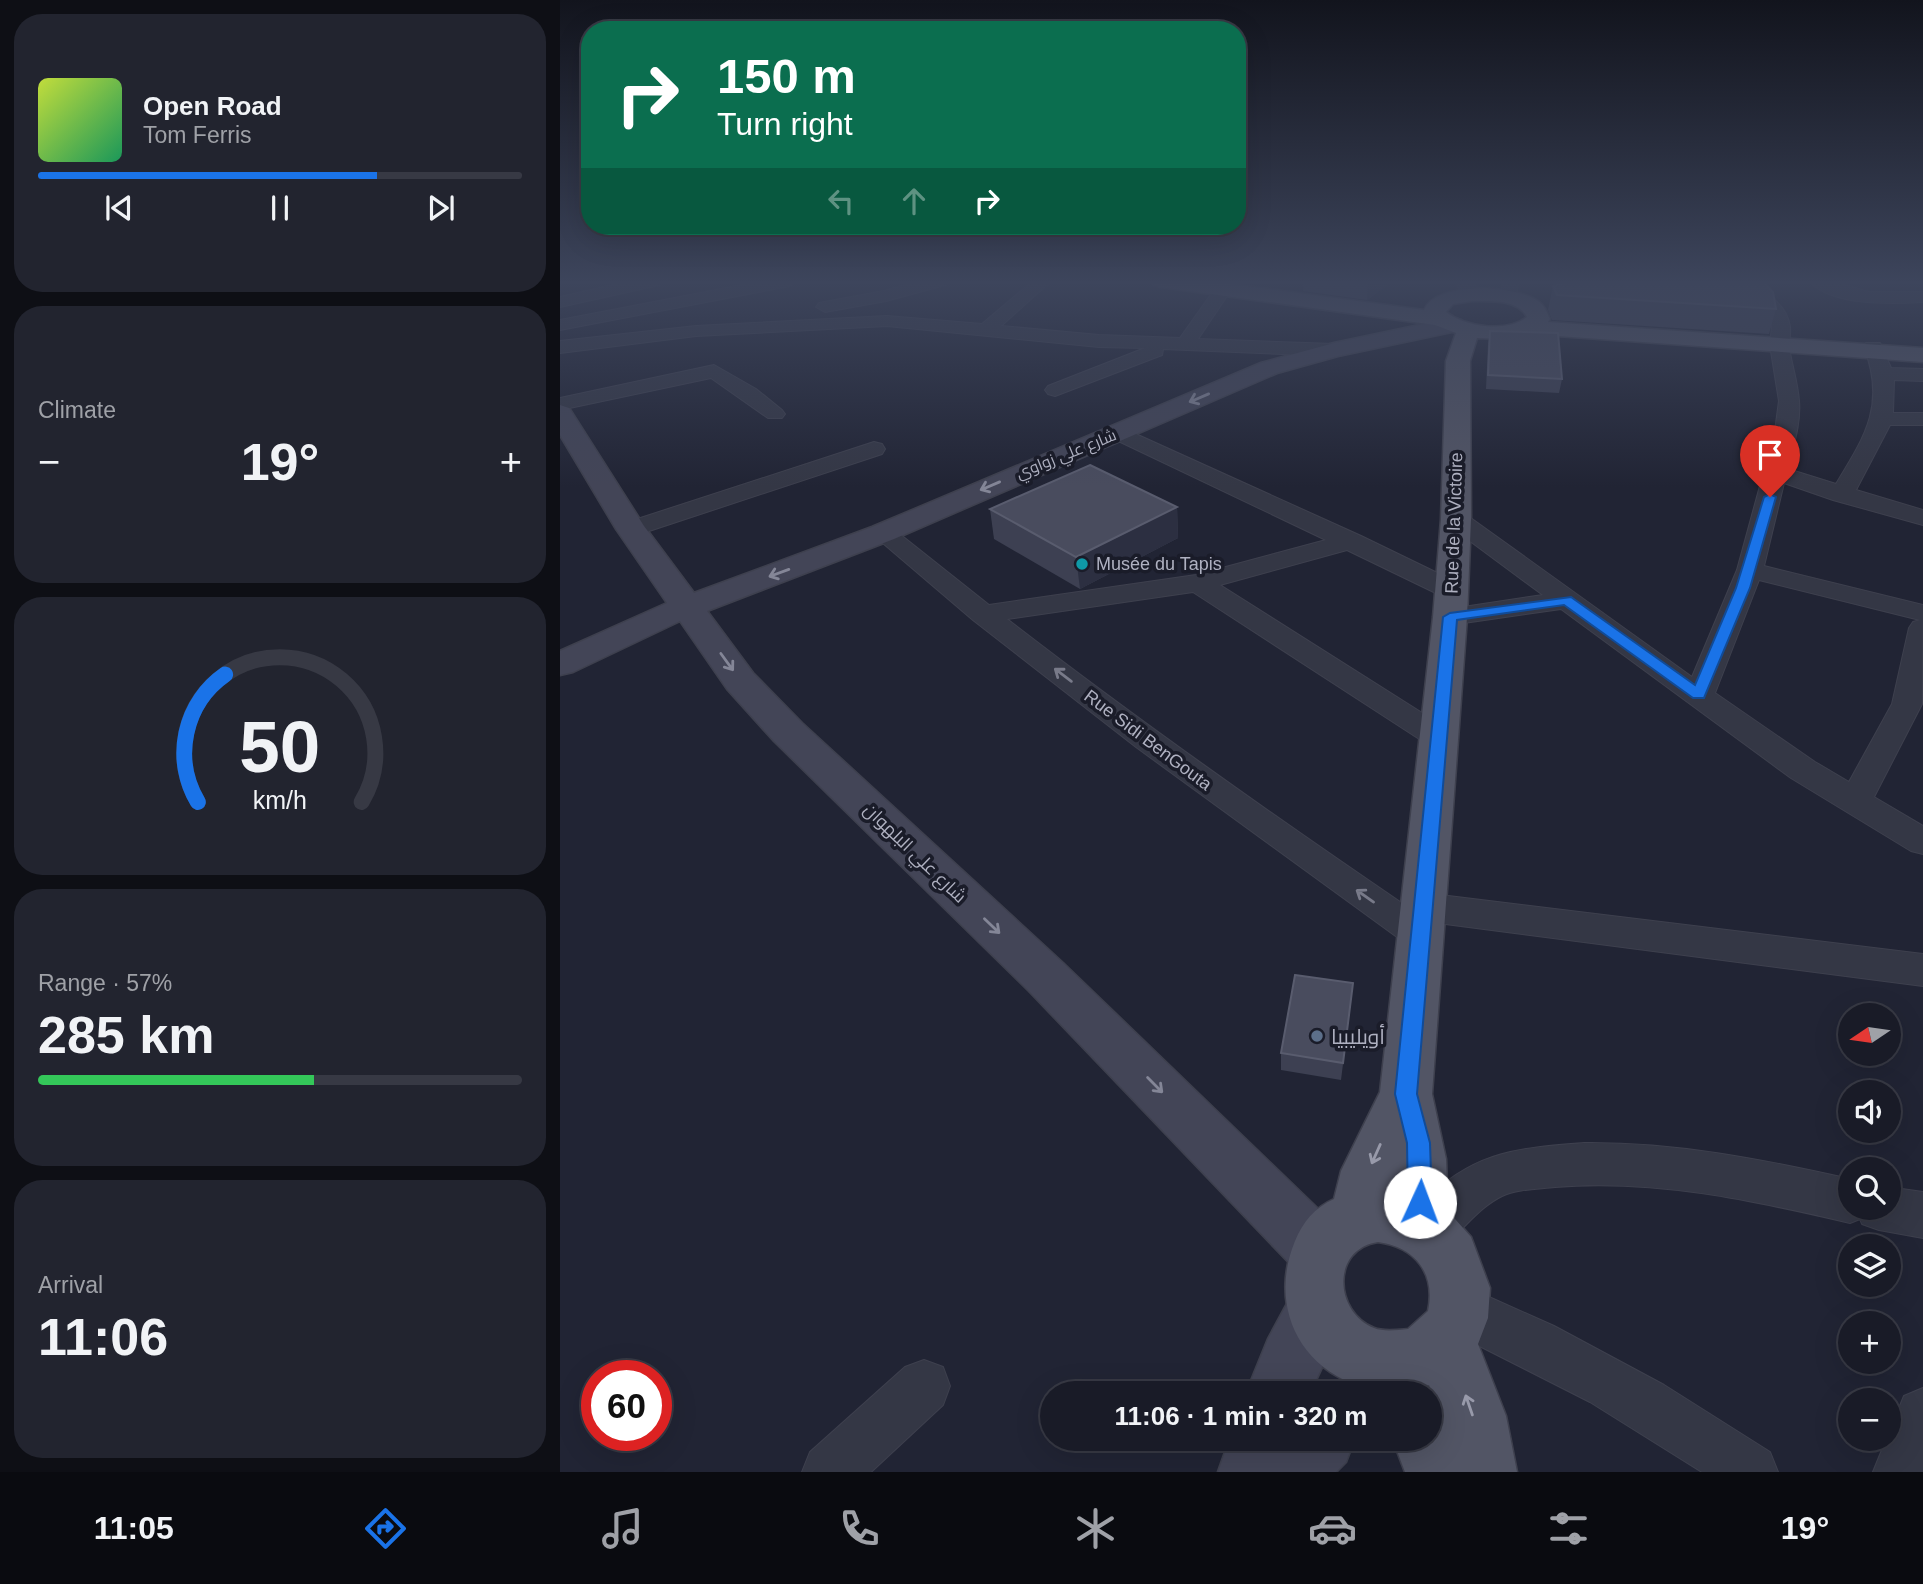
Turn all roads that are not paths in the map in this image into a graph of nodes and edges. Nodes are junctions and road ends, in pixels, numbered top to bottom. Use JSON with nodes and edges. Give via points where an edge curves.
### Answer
{"nodes":[{"id":1,"x":1166,"y":350,"type":"edge"},
{"id":2,"x":1300,"y":350,"type":"edge"},
{"id":3,"x":1338,"y":350,"type":"edge"},
{"id":4,"x":1458,"y":350,"type":"edge"},
{"id":5,"x":1781,"y":350,"type":"edge"},
{"id":6,"x":1827,"y":350,"type":"edge"},
{"id":7,"x":1919,"y":350,"type":"edge"},
{"id":8,"x":1334,"y":351,"type":"junction"},
{"id":9,"x":1923,"y":355,"type":"edge"},
{"id":10,"x":1877,"y":358,"type":"junction"},
{"id":11,"x":1923,"y":375,"type":"edge"},
{"id":12,"x":1055,"y":390,"type":"dead end"},
{"id":13,"x":560,"y":404,"type":"edge"},
{"id":14,"x":560,"y":413,"type":"edge"},
{"id":15,"x":775,"y":414,"type":"dead end"},
{"id":16,"x":1883,"y":419,"type":"junction"},
{"id":17,"x":1923,"y":419,"type":"edge"},
{"id":18,"x":1118,"y":432,"type":"junction"},
{"id":19,"x":874,"y":449,"type":"dead end"},
{"id":20,"x":1776,"y":473,"type":"junction"},
{"id":21,"x":1841,"y":495,"type":"junction"},
{"id":22,"x":1923,"y":518,"type":"edge"},
{"id":23,"x":1456,"y":519,"type":"junction"},
{"id":24,"x":631,"y":529,"type":"junction"},
{"id":25,"x":883,"y":533,"type":"junction"},
{"id":26,"x":1352,"y":541,"type":"junction"},
{"id":27,"x":1750,"y":570,"type":"junction"},
{"id":28,"x":1198,"y":583,"type":"junction"},
{"id":29,"x":1566,"y":600,"type":"junction"},
{"id":30,"x":1451,"y":603,"type":"junction"},
{"id":31,"x":687,"y":606,"type":"junction"},
{"id":32,"x":1923,"y":613,"type":"edge"},
{"id":33,"x":983,"y":614,"type":"junction"},
{"id":34,"x":1923,"y":628,"type":"edge"},
{"id":35,"x":560,"y":664,"type":"edge"},
{"id":36,"x":1699,"y":695,"type":"junction"},
{"id":37,"x":1915,"y":707,"type":"edge"},
{"id":38,"x":1438,"y":737,"type":"junction"},
{"id":39,"x":1854,"y":801,"type":"junction"},
{"id":40,"x":1923,"y":842,"type":"edge"},
{"id":41,"x":1423,"y":921,"type":"junction"},
{"id":42,"x":1923,"y":970,"type":"edge"},
{"id":43,"x":1406,"y":1094,"type":"junction"},
{"id":44,"x":1838,"y":1198,"type":"edge"},
{"id":45,"x":1901,"y":1212,"type":"edge"},
{"id":46,"x":1923,"y":1215,"type":"edge"},
{"id":47,"x":1423,"y":1228,"type":"junction"},
{"id":48,"x":1332,"y":1259,"type":"junction"},
{"id":49,"x":1413,"y":1361,"type":"edge"},
{"id":50,"x":1283,"y":1381,"type":"edge"},
{"id":51,"x":924,"y":1386,"type":"dead end"},
{"id":52,"x":1923,"y":1415,"type":"edge"},
{"id":53,"x":1259,"y":1451,"type":"edge"},
{"id":54,"x":1309,"y":1451,"type":"edge"},
{"id":55,"x":1430,"y":1451,"type":"edge"},
{"id":56,"x":831,"y":1472,"type":"edge"},
{"id":57,"x":1252,"y":1472,"type":"edge"},
{"id":58,"x":1289,"y":1472,"type":"edge"},
{"id":59,"x":1439,"y":1472,"type":"edge"},
{"id":60,"x":1483,"y":1472,"type":"edge"},
{"id":61,"x":1750,"y":1472,"type":"edge"},
{"id":62,"x":1901,"y":1472,"type":"edge"}],
"edges":[{"from":1,"to":12,"type":"street"},
{"from":2,"to":8,"type":"street"},
{"from":3,"to":8,"type":"street","name":"شارع علي زواوي"},
{"from":4,"to":23,"type":"main road","name":"Rue de la Victoire"},
{"from":5,"to":20,"type":"street","via":[[1789,401]]},
{"from":6,"to":10,"type":"main road"},
{"from":7,"to":10,"type":"main road"},
{"from":8,"to":18,"type":"street","name":"شارع علي زواوي","one_way":true,"via":[[1269,368]]},
{"from":9,"to":10,"type":"main road"},
{"from":10,"to":11,"type":"street"},
{"from":10,"to":16,"type":"street","via":[[1886,404]]},
{"from":13,"to":15,"type":"street","via":[[714,372]]},
{"from":14,"to":24,"type":"street","name":"شارع علي البلهوان"},
{"from":16,"to":17,"type":"street"},
{"from":16,"to":21,"type":"street"},
{"from":18,"to":25,"type":"street","name":"شارع علي زواوي","one_way":true},
{"from":18,"to":26,"type":"street"},
{"from":19,"to":24,"type":"street"},
{"from":20,"to":21,"type":"street"},
{"from":20,"to":27,"type":"street"},
{"from":21,"to":22,"type":"street"},
{"from":23,"to":29,"type":"street"},
{"from":23,"to":30,"type":"main road","name":"Rue de la Victoire"},
{"from":24,"to":31,"type":"street","name":"شارع علي البلهوان"},
{"from":25,"to":31,"type":"street","name":"شارع علي زواوي","one_way":true},
{"from":25,"to":33,"type":"street","name":"Rue Sidi BenGouta"},
{"from":26,"to":28,"type":"street"},
{"from":26,"to":30,"type":"street"},
{"from":27,"to":32,"type":"street"},
{"from":27,"to":36,"type":"street"},
{"from":28,"to":33,"type":"street"},
{"from":28,"to":38,"type":"street"},
{"from":29,"to":30,"type":"street"},
{"from":29,"to":36,"type":"street"},
{"from":30,"to":38,"type":"main road","name":"Rue de la Victoire"},
{"from":31,"to":35,"type":"street","name":"شارع علي زواوي"},
{"from":31,"to":48,"type":"street","name":"شارع علي البلهوان","one_way":true,"via":[[740,681],[788,732]]},
{"from":41,"to":33,"type":"street","name":"Rue Sidi BenGouta","one_way":true,"via":[[1214,790]]},
{"from":34,"to":37,"type":"street"},
{"from":36,"to":39,"type":"street"},
{"from":37,"to":39,"type":"street"},
{"from":38,"to":41,"type":"main road","name":"Rue de la Victoire"},
{"from":39,"to":40,"type":"street"},
{"from":41,"to":42,"type":"street"},
{"from":41,"to":43,"type":"main road","name":"Rue de la Victoire"},
{"from":43,"to":47,"type":"main road","name":"Rue de la Victoire","via":[[1419,1143]]},
{"from":43,"to":48,"type":"main road","name":"Rue de la Victoire","one_way":true},
{"from":44,"to":47,"type":"street","via":[[1683,1168],[1575,1164],[1494,1177]]},
{"from":45,"to":46,"type":"street"},
{"from":47,"to":48,"type":"main road","via":[[1378,1214]]},
{"from":47,"to":49,"type":"main road","via":[[1443,1247],[1460,1288]]},
{"from":48,"to":49,"type":"main road","via":[[1329,1330],[1367,1359]]},
{"from":48,"to":50,"type":"street"},
{"from":60,"to":49,"type":"main road","one_way":true,"via":[[1473,1416]]},
{"from":49,"to":61,"type":"street","via":[[1558,1354]]},
{"from":51,"to":56,"type":"street"},
{"from":52,"to":62,"type":"street"},
{"from":53,"to":57,"type":"street"},
{"from":54,"to":58,"type":"street"},
{"from":55,"to":59,"type":"main road"}]}
